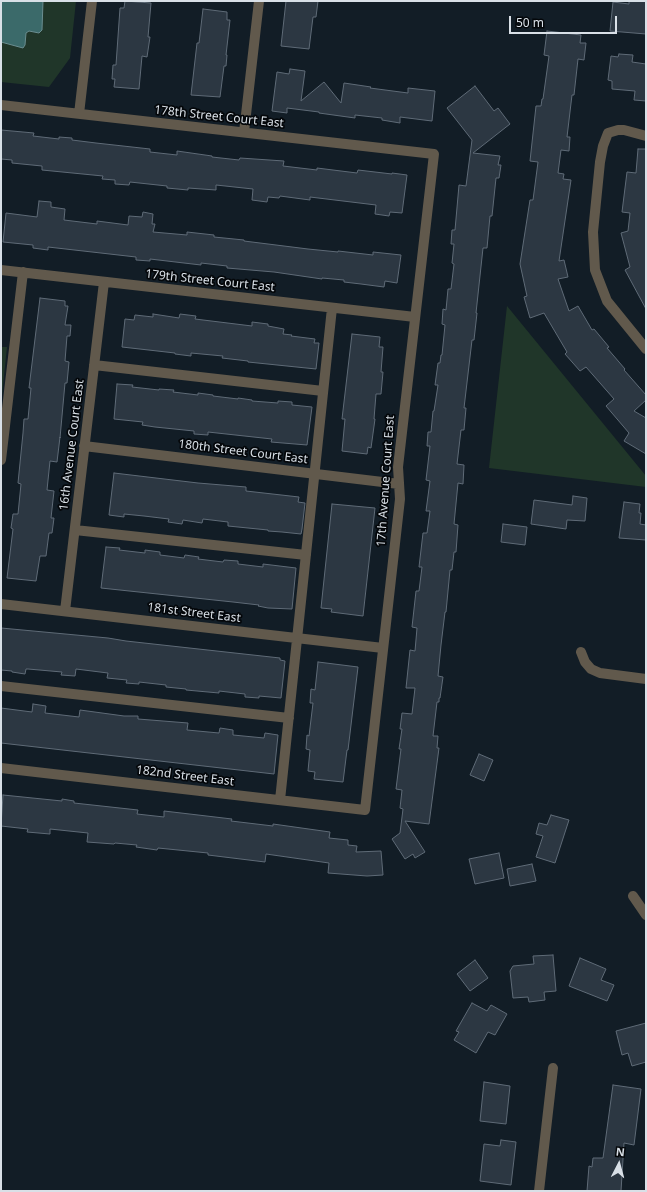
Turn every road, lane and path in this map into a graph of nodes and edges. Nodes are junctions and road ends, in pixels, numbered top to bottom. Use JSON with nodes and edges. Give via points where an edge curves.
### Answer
{"nodes":[{"id":1,"x":92,"y":1,"type":"edge"},
{"id":2,"x":258,"y":1,"type":"edge"},
{"id":3,"x":1,"y":105,"type":"edge"},
{"id":4,"x":79,"y":114,"type":"junction"},
{"id":5,"x":244,"y":132,"type":"junction"},
{"id":6,"x":646,"y":136,"type":"edge"},
{"id":7,"x":434,"y":154,"type":"joint"},
{"id":8,"x":1,"y":270,"type":"edge"},
{"id":9,"x":23,"y":272,"type":"junction"},
{"id":10,"x":104,"y":282,"type":"junction"},
{"id":11,"x":332,"y":308,"type":"junction"},
{"id":12,"x":415,"y":317,"type":"junction"},
{"id":13,"x":646,"y":349,"type":"edge"},
{"id":14,"x":94,"y":365,"type":"junction"},
{"id":15,"x":323,"y":391,"type":"junction"},
{"id":16,"x":84,"y":446,"type":"junction"},
{"id":17,"x":1,"y":460,"type":"edge"},
{"id":18,"x":315,"y":474,"type":"junction"},
{"id":19,"x":399,"y":484,"type":"junction"},
{"id":20,"x":75,"y":530,"type":"junction"},
{"id":21,"x":306,"y":555,"type":"junction"},
{"id":22,"x":1,"y":604,"type":"edge"},
{"id":23,"x":65,"y":611,"type":"junction"},
{"id":24,"x":297,"y":638,"type":"junction"},
{"id":25,"x":383,"y":648,"type":"junction"},
{"id":26,"x":581,"y":652,"type":"dead end"},
{"id":27,"x":646,"y":679,"type":"edge"},
{"id":28,"x":1,"y":686,"type":"edge"},
{"id":29,"x":289,"y":718,"type":"junction"},
{"id":30,"x":1,"y":768,"type":"edge"},
{"id":31,"x":280,"y":800,"type":"junction"},
{"id":32,"x":365,"y":810,"type":"joint"},
{"id":33,"x":633,"y":896,"type":"dead end"},
{"id":34,"x":646,"y":915,"type":"edge"},
{"id":35,"x":553,"y":1068,"type":"dead end"},
{"id":36,"x":539,"y":1191,"type":"edge"}],
"edges":[{"from":1,"to":4,"type":"street"},
{"from":2,"to":5,"type":"street"},
{"from":3,"to":4,"type":"street","name":"178th Street Court East"},
{"from":4,"to":5,"type":"street","name":"178th Street Court East"},
{"from":5,"to":7,"type":"street","name":"178th Street Court East"},
{"from":6,"to":13,"type":"street","via":[[624,130],[608,133],[600,162],[593,232],[595,270],[607,301]]},
{"from":7,"to":12,"type":"street","name":"17th Avenue Court East"},
{"from":8,"to":9,"type":"street","name":"179th Street Court East"},
{"from":9,"to":10,"type":"street","name":"179th Street Court East"},
{"from":9,"to":17,"type":"street"},
{"from":10,"to":11,"type":"street","name":"179th Street Court East"},
{"from":10,"to":14,"type":"street","name":"16th Avenue Court East"},
{"from":11,"to":12,"type":"street","name":"179th Street Court East"},
{"from":11,"to":15,"type":"street"},
{"from":12,"to":19,"type":"street","name":"17th Avenue Court East","via":[[398,467]]},
{"from":14,"to":15,"type":"street"},
{"from":14,"to":16,"type":"street","name":"16th Avenue Court East"},
{"from":15,"to":18,"type":"street"},
{"from":16,"to":18,"type":"street","name":"180th Street Court East"},
{"from":16,"to":20,"type":"street","name":"16th Avenue Court East"},
{"from":18,"to":19,"type":"street","name":"180th Street Court East"},
{"from":18,"to":21,"type":"street"},
{"from":19,"to":25,"type":"street","name":"17th Avenue Court East","via":[[400,499]]},
{"from":20,"to":21,"type":"street"},
{"from":20,"to":23,"type":"street","name":"16th Avenue Court East"},
{"from":21,"to":24,"type":"street"},
{"from":22,"to":23,"type":"street","name":"181st Street East"},
{"from":23,"to":24,"type":"street","name":"181st Street East"},
{"from":24,"to":25,"type":"street","name":"181st Street East"},
{"from":24,"to":29,"type":"street"},
{"from":25,"to":32,"type":"street","name":"17th Avenue Court East"},
{"from":26,"to":27,"type":"street","via":[[591,669],[600,673]]},
{"from":28,"to":29,"type":"street"},
{"from":29,"to":31,"type":"street"},
{"from":30,"to":31,"type":"street","name":"182nd Street East"},
{"from":31,"to":32,"type":"street","name":"182nd Street East"},
{"from":33,"to":34,"type":"street"},
{"from":35,"to":36,"type":"street"}]}
